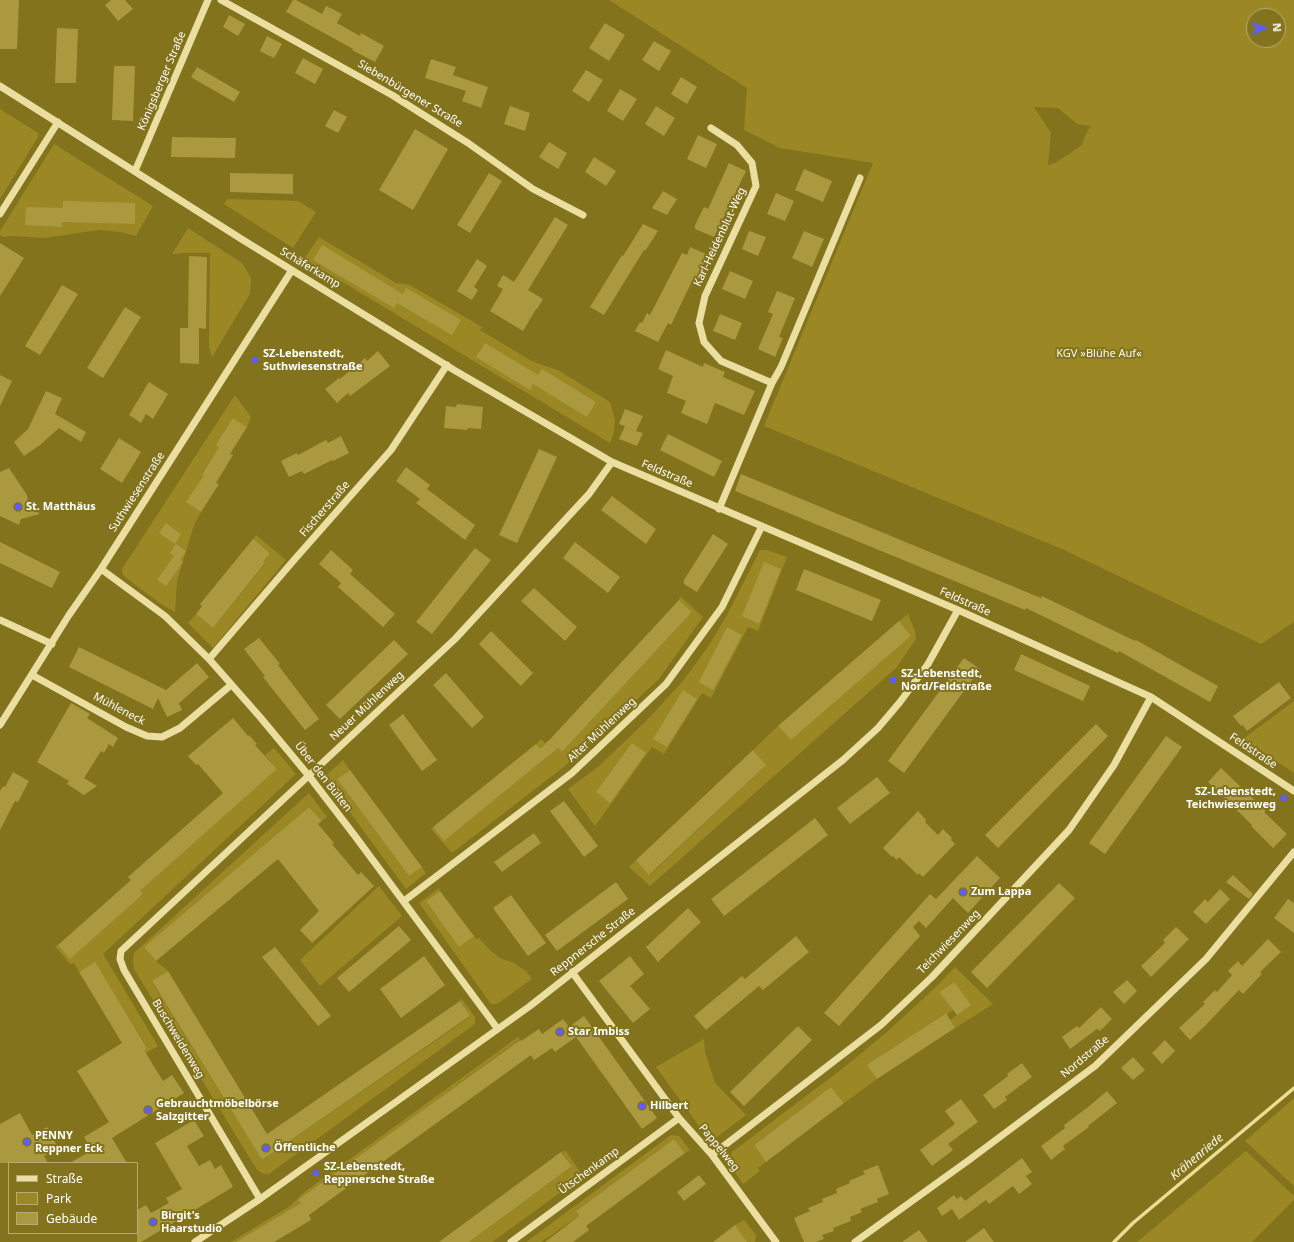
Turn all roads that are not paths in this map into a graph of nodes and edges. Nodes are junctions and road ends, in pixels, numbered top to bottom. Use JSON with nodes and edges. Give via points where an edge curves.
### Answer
{"nodes":[{"id":1,"x":208,"y":0,"type":"edge"},
{"id":2,"x":221,"y":0,"type":"edge"},
{"id":3,"x":0,"y":86,"type":"edge"},
{"id":4,"x":58,"y":122,"type":"junction"},
{"id":5,"x":711,"y":128,"type":"dead end"},
{"id":6,"x":135,"y":171,"type":"junction"},
{"id":7,"x":860,"y":178,"type":"dead end"},
{"id":8,"x":0,"y":214,"type":"edge"},
{"id":9,"x":583,"y":215,"type":"dead end"},
{"id":10,"x":292,"y":270,"type":"junction"},
{"id":11,"x":447,"y":365,"type":"junction"},
{"id":12,"x":772,"y":383,"type":"junction"},
{"id":13,"x":612,"y":462,"type":"junction"},
{"id":14,"x":719,"y":509,"type":"junction"},
{"id":15,"x":762,"y":526,"type":"junction"},
{"id":16,"x":100,"y":569,"type":"junction"},
{"id":17,"x":958,"y":610,"type":"junction"},
{"id":18,"x":0,"y":620,"type":"edge"},
{"id":19,"x":52,"y":644,"type":"junction"},
{"id":20,"x":209,"y":659,"type":"junction"},
{"id":21,"x":32,"y":675,"type":"junction"},
{"id":22,"x":231,"y":684,"type":"junction"},
{"id":23,"x":1151,"y":697,"type":"junction"},
{"id":24,"x":0,"y":725,"type":"edge"},
{"id":25,"x":309,"y":776,"type":"junction"},
{"id":26,"x":1294,"y":791,"type":"edge"},
{"id":27,"x":1294,"y":852,"type":"edge"},
{"id":28,"x":404,"y":901,"type":"junction"},
{"id":29,"x":121,"y":951,"type":"joint"},
{"id":30,"x":572,"y":972,"type":"junction"},
{"id":31,"x":497,"y":1028,"type":"junction"},
{"id":32,"x":679,"y":1118,"type":"junction"},
{"id":33,"x":712,"y":1155,"type":"junction"},
{"id":34,"x":260,"y":1200,"type":"junction"},
{"id":35,"x":207,"y":1239,"type":"edge"},
{"id":36,"x":195,"y":1242,"type":"edge"},
{"id":37,"x":511,"y":1242,"type":"edge"},
{"id":38,"x":776,"y":1242,"type":"edge"},
{"id":39,"x":855,"y":1242,"type":"edge"}],
"edges":[{"from":1,"to":6,"type":"street","name":"Königsberger Straße"},
{"from":2,"to":9,"type":"street","name":"Siebenbürgener Straße","via":[[392,95],[533,188]]},
{"from":3,"to":4,"type":"street","name":"Schäferkamp"},
{"from":4,"to":6,"type":"street","name":"Schäferkamp"},
{"from":4,"to":8,"type":"street"},
{"from":5,"to":12,"type":"street","name":"Karl-Heidenblut-Weg","via":[[737,145],[752,163],[756,186],[705,296],[700,323],[704,342],[721,361]]},
{"from":6,"to":10,"type":"street","name":"Schäferkamp"},
{"from":7,"to":12,"type":"street"},
{"from":10,"to":11,"type":"street","name":"Schäferkamp"},
{"from":10,"to":16,"type":"street","name":"Suthwiesenstraße"},
{"from":11,"to":13,"type":"street","name":"Schäferkamp"},
{"from":11,"to":20,"type":"street","name":"Fischerstraße","via":[[391,450]]},
{"from":12,"to":14,"type":"street"},
{"from":13,"to":14,"type":"street","name":"Feldstraße"},
{"from":13,"to":25,"type":"street","name":"Neuer Mühlenweg","via":[[589,494],[455,639]]},
{"from":14,"to":15,"type":"street","name":"Feldstraße"},
{"from":15,"to":17,"type":"street","name":"Feldstraße"},
{"from":15,"to":28,"type":"street","name":"Alter Mühlenweg","via":[[722,606],[666,684],[572,773]]},
{"from":16,"to":19,"type":"street","name":"Suthwiesenstraße"},
{"from":16,"to":20,"type":"street","name":"Über den Bülten","via":[[165,616]]},
{"from":17,"to":23,"type":"street","name":"Feldstraße"},
{"from":17,"to":30,"type":"street","name":"Reppnersche Straße","via":[[928,664],[878,728],[843,760]]},
{"from":18,"to":19,"type":"street"},
{"from":19,"to":21,"type":"street","name":"Suthwiesenstraße"},
{"from":20,"to":22,"type":"street","name":"Über den Bülten"},
{"from":21,"to":22,"type":"street","name":"Mühleneck","via":[[126,727],[147,736],[162,737],[180,728]]},
{"from":21,"to":24,"type":"street","name":"Suthwiesenstraße"},
{"from":22,"to":25,"type":"street","name":"Über den Bülten"},
{"from":23,"to":26,"type":"street","name":"Feldstraße"},
{"from":23,"to":33,"type":"street","name":"Teichwiesenweg","via":[[1114,764],[1069,830],[932,977],[881,1025]]},
{"from":25,"to":28,"type":"street","name":"Über den Bülten"},
{"from":25,"to":29,"type":"street","name":"Neuer Mühlenweg"},
{"from":27,"to":39,"type":"street","name":"Nordstraße","via":[[1206,959],[1094,1066]]},
{"from":28,"to":31,"type":"street","name":"Über den Bülten"},
{"from":29,"to":34,"type":"street","name":"Buschweidenweg","via":[[120,959],[124,970]]},
{"from":30,"to":31,"type":"street","name":"Reppnersche Straße","via":[[530,1006]]},
{"from":30,"to":32,"type":"street","name":"Pappelweg"},
{"from":31,"to":34,"type":"street","name":"Reppnersche Straße"},
{"from":32,"to":33,"type":"street","name":"Pappelweg"},
{"from":32,"to":37,"type":"street","name":"Ütschenkamp"},
{"from":33,"to":38,"type":"street","name":"Pappelweg"},
{"from":34,"to":35,"type":"street","name":"Reppnersche Straße"},
{"from":35,"to":36,"type":"street","name":"Reppnersche Straße"}]}
